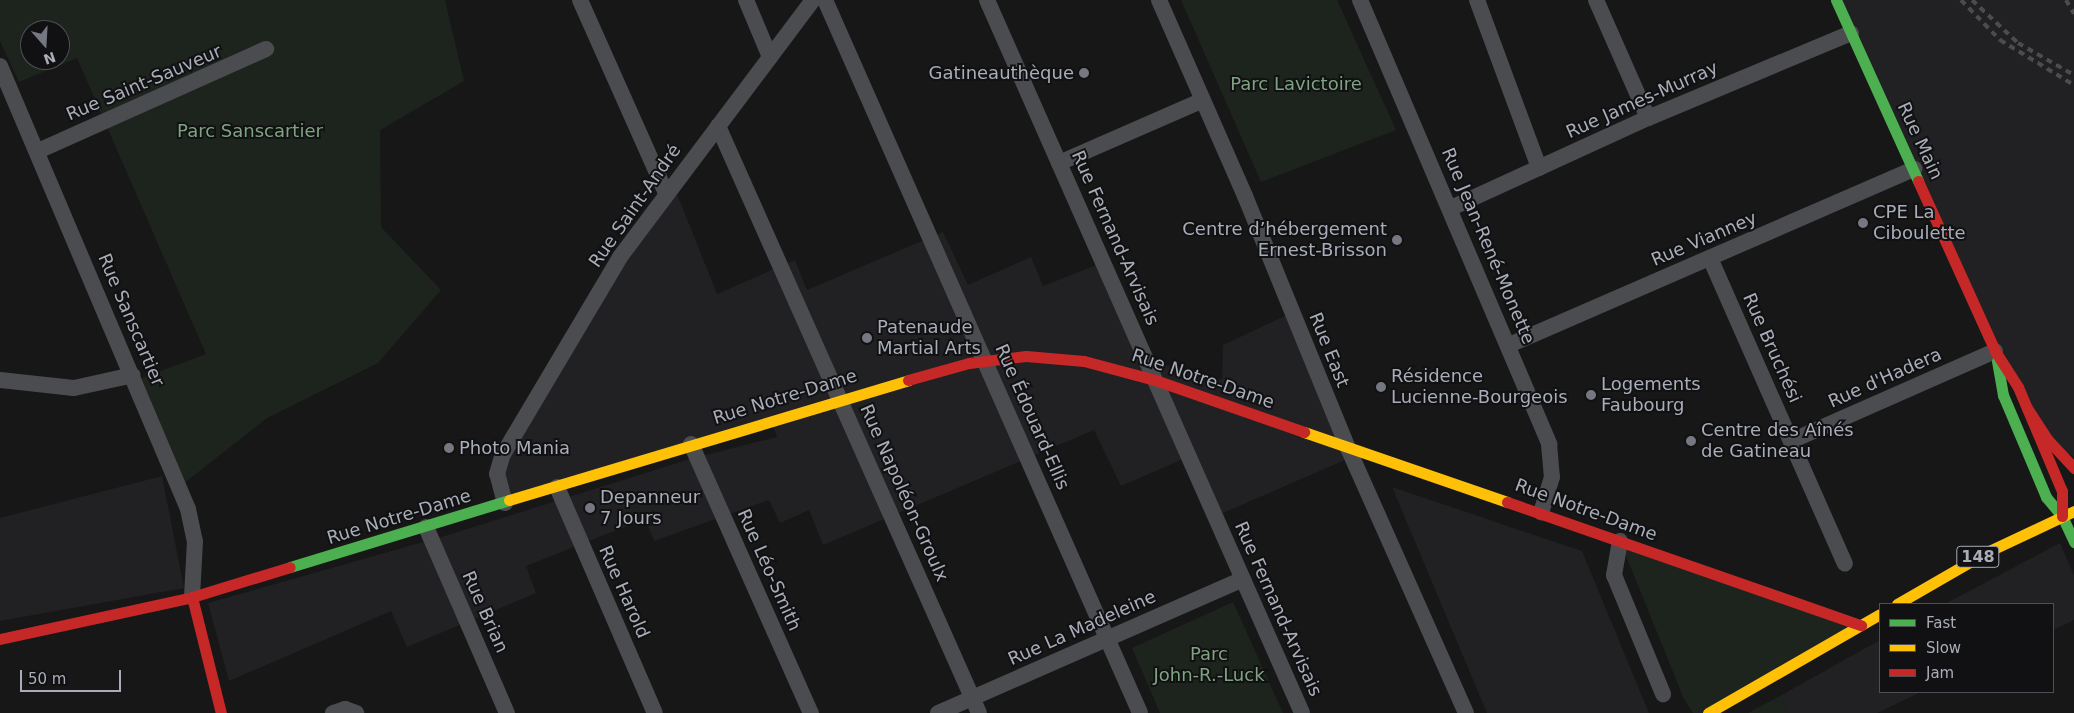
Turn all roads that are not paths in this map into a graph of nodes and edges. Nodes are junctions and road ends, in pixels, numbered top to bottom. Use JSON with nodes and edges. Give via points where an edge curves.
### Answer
{"nodes":[{"id":1,"x":580,"y":0,"type":"edge"},
{"id":2,"x":746,"y":0,"type":"edge"},
{"id":3,"x":813,"y":0,"type":"edge"},
{"id":4,"x":825,"y":0,"type":"edge"},
{"id":5,"x":987,"y":0,"type":"edge"},
{"id":6,"x":1159,"y":0,"type":"edge"},
{"id":7,"x":1360,"y":0,"type":"edge"},
{"id":8,"x":1477,"y":0,"type":"edge"},
{"id":9,"x":1596,"y":0,"type":"edge"},
{"id":10,"x":1836,"y":0,"type":"edge"},
{"id":11,"x":1851,"y":33,"type":"junction"},
{"id":12,"x":266,"y":49,"type":"dead end"},
{"id":13,"x":770,"y":56,"type":"junction"},
{"id":14,"x":0,"y":66,"type":"edge"},
{"id":15,"x":1203,"y":100,"type":"junction"},
{"id":16,"x":1648,"y":118,"type":"junction"},
{"id":17,"x":718,"y":126,"type":"junction"},
{"id":18,"x":38,"y":151,"type":"junction"},
{"id":19,"x":1059,"y":163,"type":"junction"},
{"id":20,"x":1539,"y":168,"type":"junction"},
{"id":21,"x":1914,"y":169,"type":"junction"},
{"id":22,"x":666,"y":193,"type":"junction"},
{"id":23,"x":1451,"y":208,"type":"junction"},
{"id":24,"x":1710,"y":258,"type":"junction"},
{"id":25,"x":1509,"y":345,"type":"junction"},
{"id":26,"x":1995,"y":351,"type":"junction"},
{"id":27,"x":985,"y":360,"type":"junction"},
{"id":28,"x":132,"y":375,"type":"junction"},
{"id":29,"x":0,"y":380,"type":"edge"},
{"id":30,"x":1155,"y":380,"type":"junction"},
{"id":31,"x":841,"y":398,"type":"junction"},
{"id":32,"x":2027,"y":408,"type":"junction"},
{"id":33,"x":1791,"y":441,"type":"junction"},
{"id":34,"x":691,"y":444,"type":"junction"},
{"id":35,"x":1348,"y":448,"type":"junction"},
{"id":36,"x":2074,"y":468,"type":"edge"},
{"id":37,"x":557,"y":487,"type":"junction"},
{"id":38,"x":505,"y":503,"type":"junction"},
{"id":39,"x":2074,"y":511,"type":"edge"},
{"id":40,"x":1541,"y":512,"type":"junction"},
{"id":41,"x":2062,"y":516,"type":"junction"},
{"id":42,"x":426,"y":527,"type":"junction"},
{"id":43,"x":1620,"y":542,"type":"junction"},
{"id":44,"x":2074,"y":542,"type":"edge"},
{"id":45,"x":1845,"y":564,"type":"dead end"},
{"id":46,"x":1243,"y":579,"type":"junction"},
{"id":47,"x":192,"y":597,"type":"junction"},
{"id":48,"x":1899,"y":603,"type":"edge"},
{"id":49,"x":1879,"y":615,"type":"edge"},
{"id":50,"x":1861,"y":625,"type":"junction"},
{"id":51,"x":1107,"y":639,"type":"junction"},
{"id":52,"x":0,"y":640,"type":"edge"},
{"id":53,"x":1663,"y":694,"type":"dead end"},
{"id":54,"x":972,"y":698,"type":"junction"},
{"id":55,"x":221,"y":713,"type":"edge"},
{"id":56,"x":333,"y":713,"type":"edge"},
{"id":57,"x":356,"y":713,"type":"edge"},
{"id":58,"x":507,"y":713,"type":"edge"},
{"id":59,"x":655,"y":713,"type":"edge"},
{"id":60,"x":811,"y":713,"type":"edge"},
{"id":61,"x":938,"y":713,"type":"edge"},
{"id":62,"x":979,"y":713,"type":"edge"},
{"id":63,"x":1140,"y":713,"type":"edge"},
{"id":64,"x":1302,"y":713,"type":"edge"},
{"id":65,"x":1466,"y":713,"type":"edge"},
{"id":66,"x":1708,"y":713,"type":"edge"}],
"edges":[{"from":1,"to":22,"type":"street"},
{"from":2,"to":13,"type":"street"},
{"from":3,"to":13,"type":"street","name":"Rue Saint-André"},
{"from":4,"to":27,"type":"street","name":"Rue Édouard-Ellis"},
{"from":5,"to":19,"type":"street","name":"Rue Fernand-Arvisais"},
{"from":6,"to":15,"type":"street","name":"Rue East"},
{"from":7,"to":23,"type":"street","name":"Rue Jean-René-Monette"},
{"from":8,"to":20,"type":"street"},
{"from":9,"to":16,"type":"street"},
{"from":10,"to":11,"type":"street","name":"Rue Main"},
{"from":11,"to":16,"type":"street","name":"Rue James-Murray"},
{"from":11,"to":21,"type":"street","name":"Rue Main"},
{"from":12,"to":18,"type":"street","name":"Rue Saint-Sauveur"},
{"from":13,"to":17,"type":"street","name":"Rue Saint-André"},
{"from":14,"to":18,"type":"street","name":"Rue Sanscartier"},
{"from":15,"to":19,"type":"street"},
{"from":15,"to":35,"type":"street","name":"Rue East"},
{"from":16,"to":20,"type":"street","name":"Rue James-Murray"},
{"from":17,"to":22,"type":"street","name":"Rue Saint-André"},
{"from":17,"to":31,"type":"street","name":"Rue Napoléon-Groulx"},
{"from":18,"to":28,"type":"street","name":"Rue Sanscartier"},
{"from":19,"to":30,"type":"street","name":"Rue Fernand-Arvisais"},
{"from":20,"to":23,"type":"street","name":"Rue James-Murray"},
{"from":21,"to":24,"type":"street","name":"Rue Vianney"},
{"from":21,"to":26,"type":"street","name":"Rue Main"},
{"from":22,"to":38,"type":"street","name":"Rue Saint-André","via":[[620,257],[502,456],[497,474]]},
{"from":23,"to":25,"type":"street","name":"Rue Jean-René-Monette"},
{"from":24,"to":25,"type":"street","name":"Rue Vianney"},
{"from":24,"to":33,"type":"street","name":"Rue Bruchési"},
{"from":25,"to":40,"type":"street","name":"Rue Jean-René-Monette","via":[[1552,456],[1550,491]]},
{"from":26,"to":32,"type":"street","name":"Rue Main"},
{"from":26,"to":33,"type":"street","name":"Rue d'Hadera"},
{"from":26,"to":41,"type":"street","name":"Rue Main","via":[[2003,395],[2046,497]]},
{"from":27,"to":30,"type":"street","name":"Rue Notre-Dame","via":[[1063,358],[1104,365]]},
{"from":27,"to":31,"type":"street","name":"Rue Notre-Dame"},
{"from":27,"to":51,"type":"street","name":"Rue Édouard-Ellis"},
{"from":28,"to":29,"type":"street","via":[[74,388]]},
{"from":28,"to":47,"type":"street","name":"Rue Sanscartier","via":[[188,509],[195,541]]},
{"from":30,"to":35,"type":"street","name":"Rue Notre-Dame"},
{"from":30,"to":46,"type":"street","name":"Rue Fernand-Arvisais"},
{"from":31,"to":34,"type":"street","name":"Rue Notre-Dame"},
{"from":31,"to":54,"type":"street","name":"Rue Napoléon-Groulx"},
{"from":32,"to":36,"type":"street","via":[[2047,439]]},
{"from":32,"to":41,"type":"street","name":"Rue Main","via":[[2062,491]]},
{"from":33,"to":45,"type":"street","name":"Rue Bruchési"},
{"from":34,"to":37,"type":"street","name":"Rue Notre-Dame"},
{"from":34,"to":60,"type":"street","name":"Rue Léo-Smith"},
{"from":35,"to":40,"type":"street","name":"Rue Notre-Dame"},
{"from":35,"to":65,"type":"street","name":"Rue East"},
{"from":37,"to":38,"type":"street","name":"Rue Notre-Dame"},
{"from":37,"to":59,"type":"street","name":"Rue Harold"},
{"from":38,"to":42,"type":"street","name":"Rue Notre-Dame"},
{"from":39,"to":41,"type":"street","number":"148"},
{"from":40,"to":43,"type":"street","name":"Rue Notre-Dame"},
{"from":41,"to":44,"type":"street","name":"Rue Main"},
{"from":41,"to":48,"type":"street","number":"148","via":[[1987,552]]},
{"from":42,"to":47,"type":"street","name":"Rue Notre-Dame"},
{"from":42,"to":58,"type":"street","name":"Rue Brian"},
{"from":43,"to":50,"type":"street","name":"Rue Notre-Dame"},
{"from":43,"to":53,"type":"street","via":[[1614,575]]},
{"from":46,"to":51,"type":"street","name":"Rue La Madeleine"},
{"from":46,"to":64,"type":"street","name":"Rue Fernand-Arvisais"},
{"from":47,"to":52,"type":"street","name":"Rue Notre-Dame"},
{"from":47,"to":55,"type":"street"},
{"from":49,"to":50,"type":"street"},
{"from":50,"to":66,"type":"street"},
{"from":51,"to":54,"type":"street","name":"Rue La Madeleine"},
{"from":51,"to":63,"type":"street","name":"Rue Édouard-Ellis"},
{"from":54,"to":61,"type":"street","name":"Rue La Madeleine"},
{"from":54,"to":62,"type":"street","name":"Rue Napoléon-Groulx"},
{"from":56,"to":57,"type":"street","via":[[345,709]]}]}
